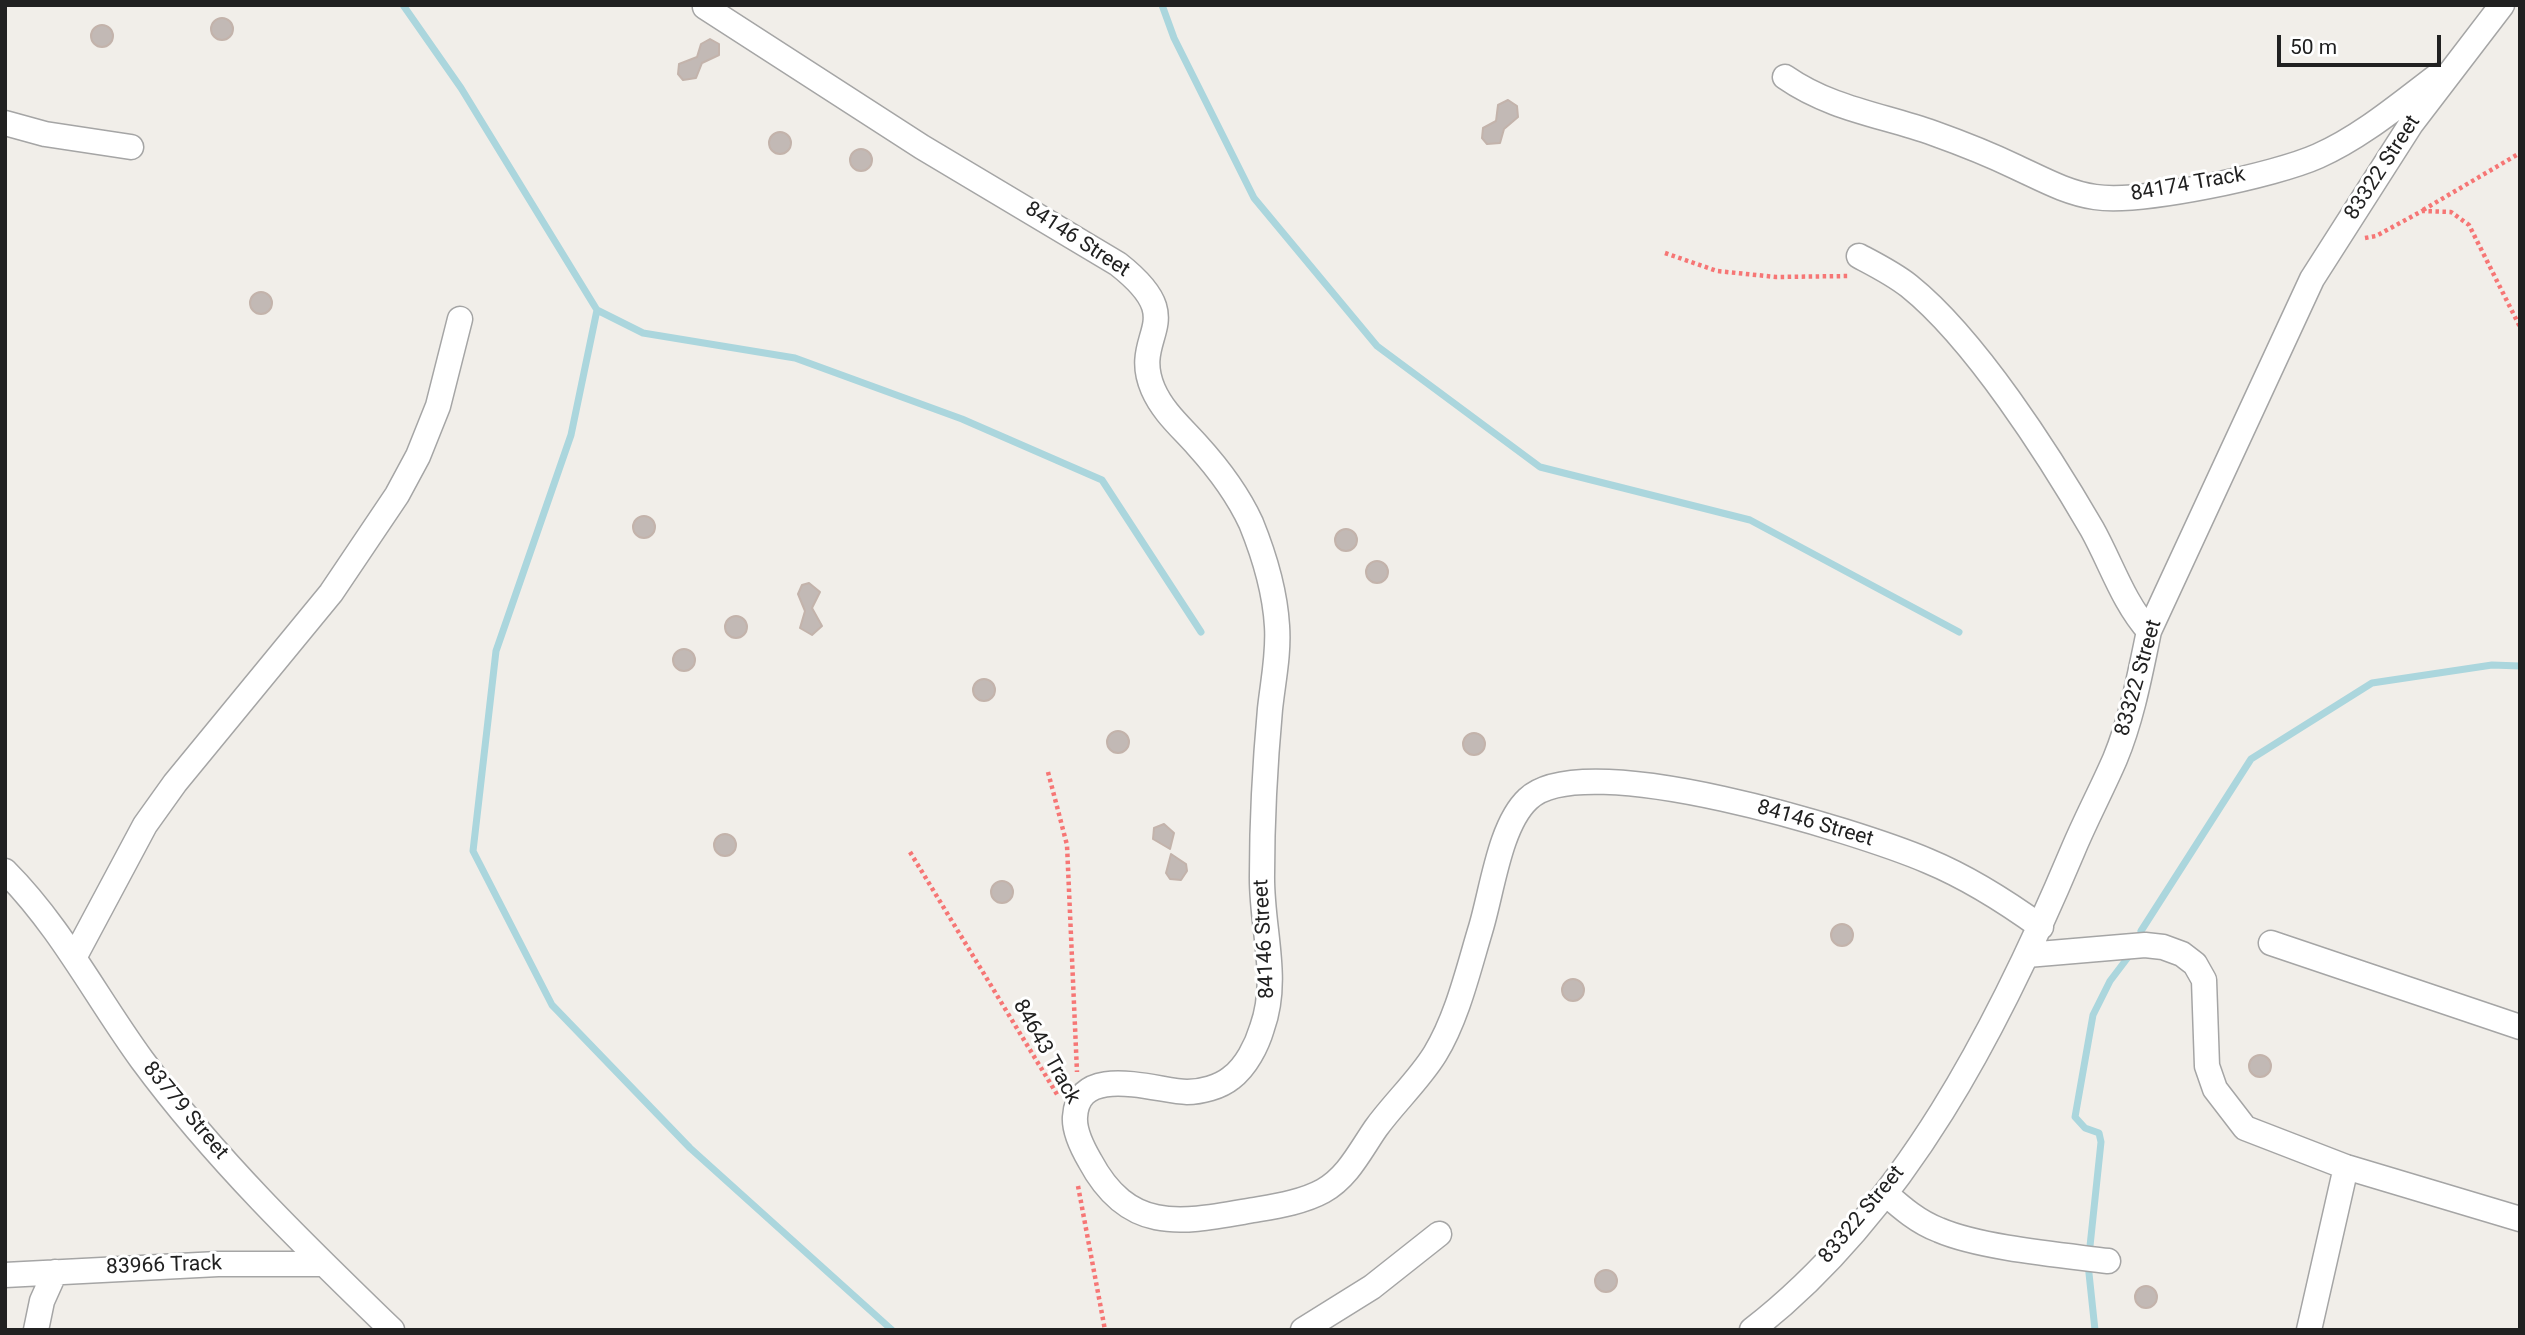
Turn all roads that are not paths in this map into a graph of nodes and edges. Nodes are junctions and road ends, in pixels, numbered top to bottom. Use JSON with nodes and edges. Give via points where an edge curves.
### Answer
{"nodes":[{"id":1,"x":2502,"y":5,"type":"edge"},
{"id":2,"x":705,"y":7,"type":"dead end"},
{"id":3,"x":2457,"y":61,"type":"junction"},
{"id":4,"x":1785,"y":78,"type":"dead end"},
{"id":5,"x":5,"y":123,"type":"edge"},
{"id":6,"x":131,"y":147,"type":"dead end"},
{"id":7,"x":1857,"y":266,"type":"road end"},
{"id":8,"x":460,"y":319,"type":"dead end"},
{"id":9,"x":2150,"y":631,"type":"junction"},
{"id":10,"x":5,"y":871,"type":"edge"},
{"id":11,"x":2041,"y":927,"type":"junction"},
{"id":12,"x":2271,"y":943,"type":"dead end"},
{"id":13,"x":2027,"y":955,"type":"junction"},
{"id":14,"x":75,"y":956,"type":"junction"},
{"id":15,"x":2520,"y":1027,"type":"edge"},
{"id":16,"x":2346,"y":1167,"type":"junction"},
{"id":17,"x":1886,"y":1194,"type":"junction"},
{"id":18,"x":2520,"y":1219,"type":"edge"},
{"id":19,"x":1439,"y":1234,"type":"dead end"},
{"id":20,"x":2108,"y":1261,"type":"dead end"},
{"id":21,"x":323,"y":1264,"type":"junction"},
{"id":22,"x":55,"y":1272,"type":"junction"},
{"id":23,"x":5,"y":1275,"type":"edge"},
{"id":24,"x":36,"y":1330,"type":"edge"},
{"id":25,"x":392,"y":1330,"type":"edge"},
{"id":26,"x":1303,"y":1330,"type":"edge"},
{"id":27,"x":1752,"y":1330,"type":"edge"},
{"id":28,"x":2309,"y":1330,"type":"edge"}],
"edges":[{"from":1,"to":3,"type":"street","name":"83322 Street"},
{"from":2,"to":11,"type":"street","name":"84146 Street","via":[[1141,282],[1156,318],[1148,363],[1154,392],[1241,505],[1259,546],[1274,597],[1278,637],[1261,882],[1271,983],[1260,1035],[1240,1070],[1219,1085],[1188,1092],[1121,1082],[1087,1091],[1080,1100],[1074,1119],[1086,1154],[1110,1191],[1128,1207],[1152,1219],[1191,1221],[1311,1196],[1345,1174],[1445,1036],[1511,822],[1522,803],[1538,790],[1563,782],[1606,780],[1801,816],[1930,861],[2004,900]]},
{"from":3,"to":4,"type":"street","name":"84174 Track","via":[[2316,157],[2185,190],[2097,198],[1930,132],[1853,112]]},
{"from":3,"to":9,"type":"street","name":"83322 Street","via":[[2312,279]]},
{"from":5,"to":6,"type":"street"},
{"from":7,"to":9,"type":"street","via":[[1910,287],[1961,340],[2091,528],[2129,604]]},
{"from":8,"to":14,"type":"street","via":[[438,406],[397,495],[331,593],[167,793],[121,867]]},
{"from":9,"to":11,"type":"street","name":"83322 Street","via":[[2115,758]]},
{"from":10,"to":14,"type":"street","name":"83779 Street"},
{"from":11,"to":13,"type":"street","name":"83322 Street"},
{"from":12,"to":15,"type":"street"},
{"from":13,"to":16,"type":"street","via":[[2145,945],[2182,954],[2204,980],[2207,1066],[2215,1089],[2231,1112],[2245,1128]]},
{"from":13,"to":17,"type":"street","name":"83322 Street","via":[[1972,1061]]},
{"from":14,"to":21,"type":"street","name":"83779 Street","via":[[142,1059],[188,1118]]},
{"from":16,"to":18,"type":"street"},
{"from":16,"to":28,"type":"street"},
{"from":17,"to":20,"type":"street","via":[[1920,1222],[1940,1231]]},
{"from":17,"to":27,"type":"street","name":"83322 Street","via":[[1782,1306]]},
{"from":19,"to":26,"type":"street","via":[[1372,1287]]},
{"from":21,"to":22,"type":"street","name":"83966 Track"},
{"from":21,"to":25,"type":"street","name":"83779 Street"},
{"from":22,"to":23,"type":"street","name":"83966 Track"},
{"from":22,"to":24,"type":"street"}]}
